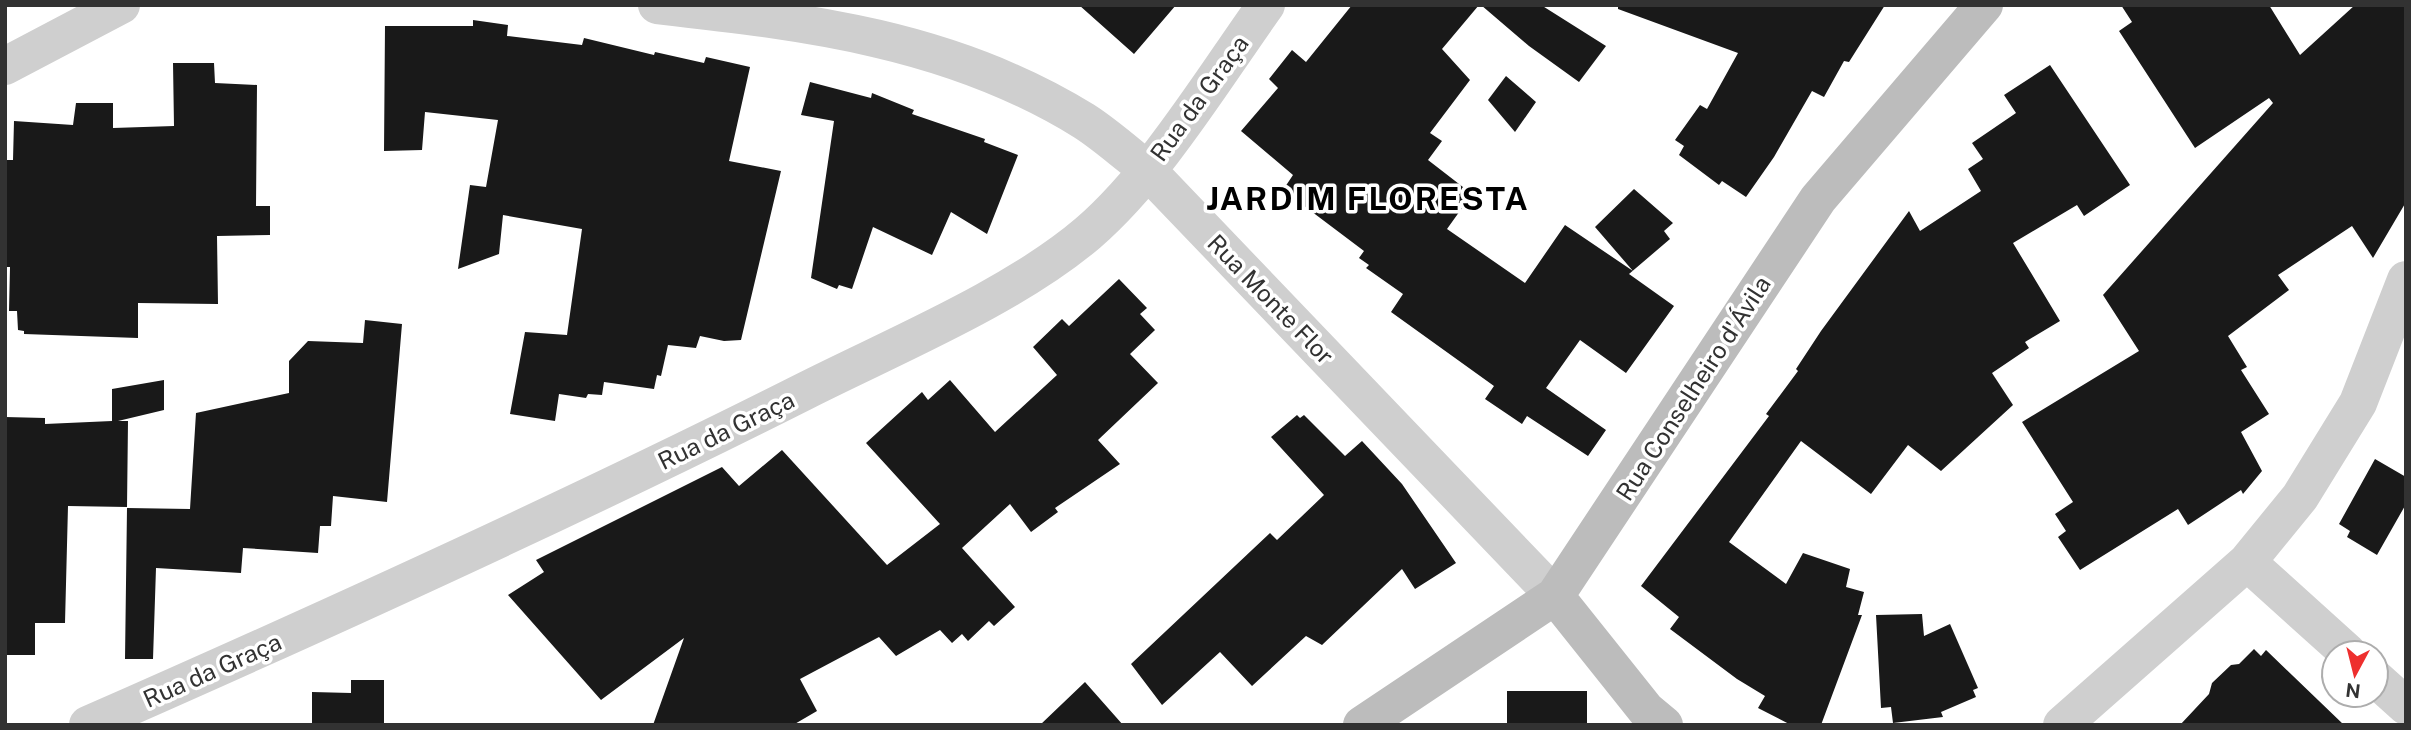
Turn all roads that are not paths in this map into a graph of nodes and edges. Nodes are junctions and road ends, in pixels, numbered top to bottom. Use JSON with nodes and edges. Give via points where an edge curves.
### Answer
{"nodes":[{"id":1,"x":121,"y":5,"type":"edge"},
{"id":2,"x":657,"y":5,"type":"edge"},
{"id":3,"x":1266,"y":5,"type":"edge"},
{"id":4,"x":1984,"y":5,"type":"edge"},
{"id":5,"x":5,"y":66,"type":"edge"},
{"id":6,"x":1147,"y":170,"type":"junction"},
{"id":7,"x":2406,"y":281,"type":"edge"},
{"id":8,"x":2247,"y":562,"type":"junction"},
{"id":9,"x":1555,"y":596,"type":"junction"},
{"id":10,"x":2332,"y":639,"type":"edge"},
{"id":11,"x":2390,"y":692,"type":"edge"},
{"id":12,"x":2406,"y":706,"type":"edge"},
{"id":13,"x":88,"y":725,"type":"edge"},
{"id":14,"x":1362,"y":725,"type":"edge"},
{"id":15,"x":1664,"y":725,"type":"edge"},
{"id":16,"x":2062,"y":725,"type":"edge"}],
"edges":[{"from":1,"to":5,"type":"street"},
{"from":2,"to":6,"type":"street","name":"Rua Monte Flor","via":[[801,21],[893,40],[1004,80],[1084,122]]},
{"from":3,"to":6,"type":"street","name":"Rua da Graça"},
{"from":4,"to":9,"type":"street","name":"Rua Conselheiro d'Ávila","via":[[1818,199]]},
{"from":6,"to":9,"type":"street","name":"Rua Monte Flor"},
{"from":6,"to":13,"type":"street","name":"Rua da Graça","via":[[1088,233],[1009,288],[477,551]]},
{"from":7,"to":8,"type":"street","via":[[2358,404],[2300,497]]},
{"from":8,"to":10,"type":"street"},
{"from":8,"to":16,"type":"street"},
{"from":9,"to":14,"type":"street","name":"Rua Conselheiro d'Ávila"},
{"from":9,"to":15,"type":"street","via":[[1646,710]]},
{"from":11,"to":12,"type":"street"}]}
